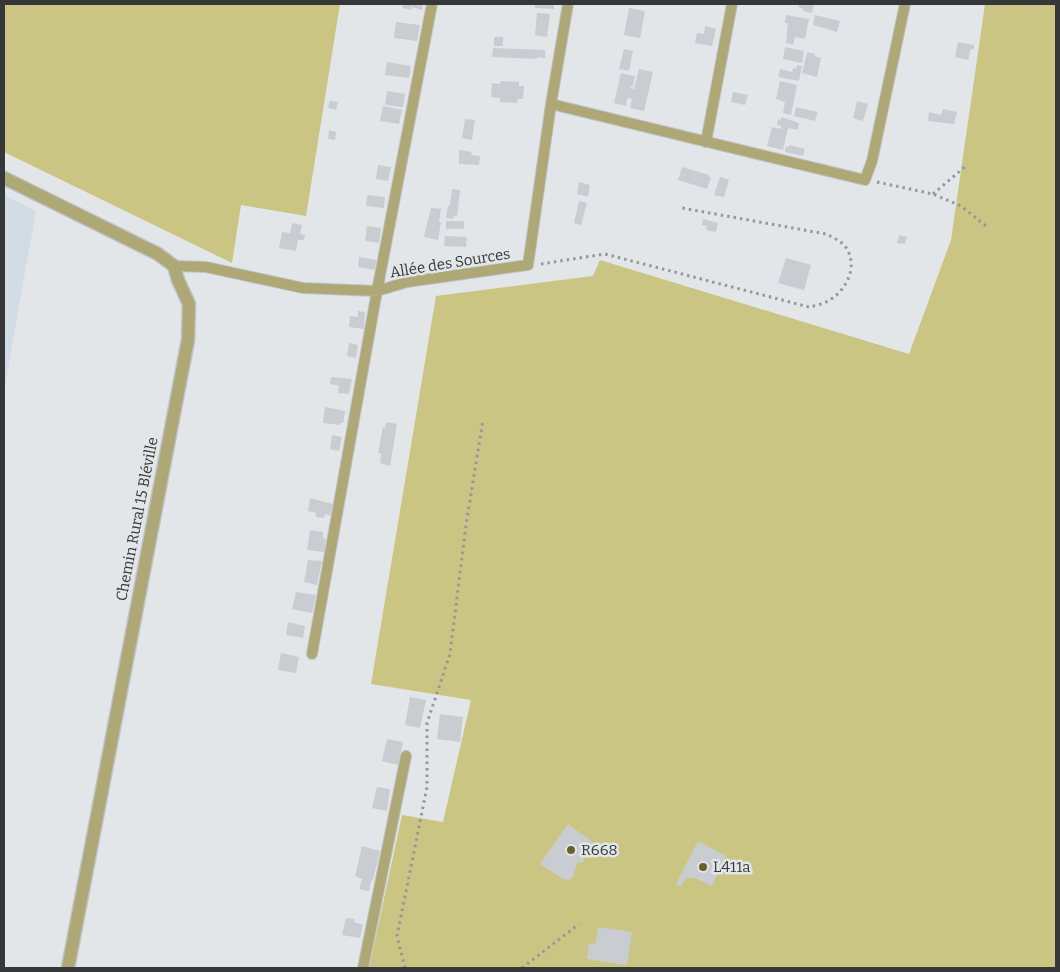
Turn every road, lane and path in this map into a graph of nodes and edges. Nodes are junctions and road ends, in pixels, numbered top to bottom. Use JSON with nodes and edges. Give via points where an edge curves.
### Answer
{"nodes":[{"id":1,"x":432,"y":4,"type":"edge"},
{"id":2,"x":568,"y":4,"type":"edge"},
{"id":3,"x":732,"y":4,"type":"edge"},
{"id":4,"x":905,"y":4,"type":"edge"},
{"id":5,"x":551,"y":104,"type":"junction"},
{"id":6,"x":706,"y":142,"type":"junction"},
{"id":7,"x":967,"y":165,"type":"dead end"},
{"id":8,"x":4,"y":178,"type":"edge"},
{"id":9,"x":864,"y":180,"type":"junction"},
{"id":10,"x":933,"y":194,"type":"junction"},
{"id":11,"x":682,"y":208,"type":"dead end"},
{"id":12,"x":986,"y":226,"type":"dead end"},
{"id":13,"x":528,"y":265,"type":"junction"},
{"id":14,"x":174,"y":266,"type":"junction"},
{"id":15,"x":377,"y":291,"type":"junction"},
{"id":16,"x":483,"y":420,"type":"dead end"},
{"id":17,"x":312,"y":654,"type":"dead end"},
{"id":18,"x":406,"y":756,"type":"dead end"},
{"id":19,"x":579,"y":924,"type":"dead end"},
{"id":20,"x":68,"y":968,"type":"edge"},
{"id":21,"x":363,"y":968,"type":"edge"},
{"id":22,"x":405,"y":968,"type":"edge"},
{"id":23,"x":522,"y":968,"type":"edge"}],
"edges":[{"from":1,"to":15,"type":"lane"},
{"from":2,"to":5,"type":"lane"},
{"from":3,"to":6,"type":"lane"},
{"from":4,"to":9,"type":"lane","via":[[872,161]]},
{"from":5,"to":6,"type":"lane"},
{"from":5,"to":13,"type":"lane"},
{"from":6,"to":9,"type":"lane"},
{"from":7,"to":10,"type":"path"},
{"from":8,"to":14,"type":"street","via":[[158,254]]},
{"from":9,"to":10,"type":"path"},
{"from":10,"to":12,"type":"path","via":[[961,206]]},
{"from":11,"to":13,"type":"path","via":[[826,234],[840,241],[848,250],[852,264],[849,280],[825,303],[808,307],[605,254]]},
{"from":13,"to":15,"type":"lane","name":"Allée des Sources","via":[[407,282]]},
{"from":14,"to":15,"type":"lane","name":"Allée des Sources","via":[[206,267],[303,288]]},
{"from":14,"to":20,"type":"street","name":"Chemin Rural 15 Bléville","via":[[189,304],[188,340]]},
{"from":15,"to":17,"type":"lane"},
{"from":16,"to":22,"type":"path","via":[[450,654],[427,723],[427,787],[397,936]]},
{"from":18,"to":21,"type":"lane"},
{"from":19,"to":23,"type":"path"}]}
